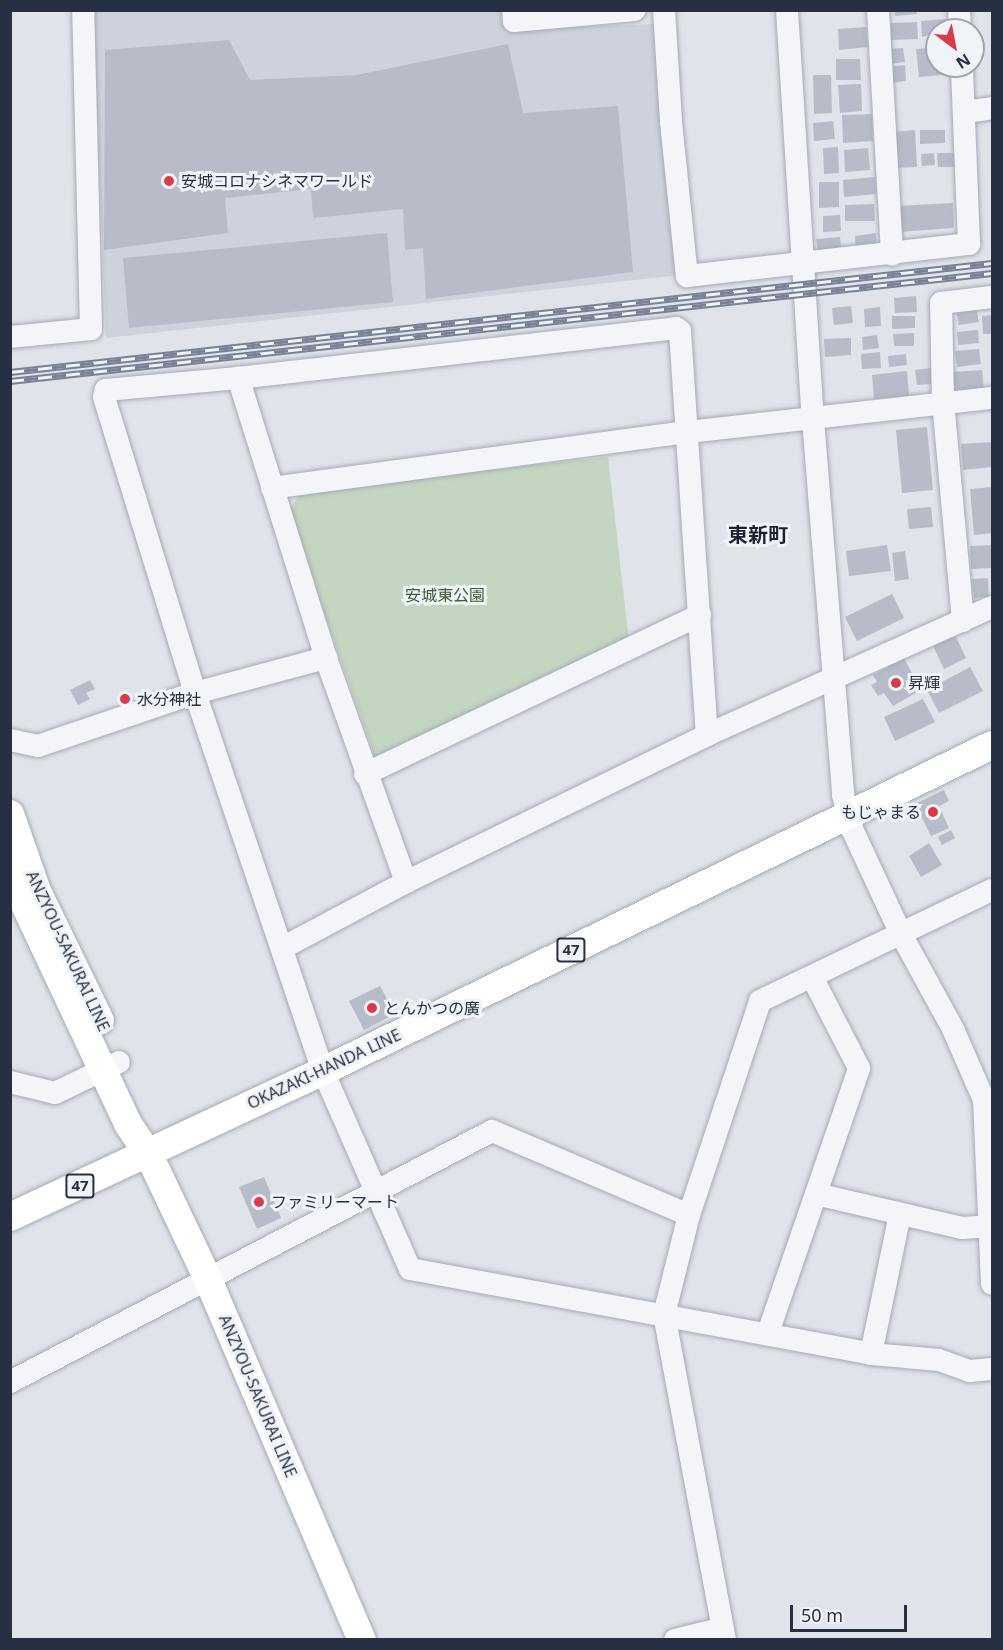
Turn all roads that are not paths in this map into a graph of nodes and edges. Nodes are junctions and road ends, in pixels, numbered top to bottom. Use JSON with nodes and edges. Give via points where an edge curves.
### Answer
{"nodes":[{"id":1,"x":83,"y":10,"type":"edge"},
{"id":2,"x":513,"y":10,"type":"edge"},
{"id":3,"x":634,"y":10,"type":"edge"},
{"id":4,"x":664,"y":10,"type":"edge"},
{"id":5,"x":787,"y":10,"type":"edge"},
{"id":6,"x":878,"y":10,"type":"edge"},
{"id":7,"x":963,"y":78,"type":"edge"},
{"id":8,"x":993,"y":108,"type":"edge"},
{"id":9,"x":965,"y":112,"type":"junction"},
{"id":10,"x":892,"y":255,"type":"junction"},
{"id":11,"x":803,"y":262,"type":"junction"},
{"id":12,"x":993,"y":297,"type":"edge"},
{"id":13,"x":10,"y":337,"type":"edge"},
{"id":14,"x":238,"y":378,"type":"junction"},
{"id":15,"x":993,"y":398,"type":"edge"},
{"id":16,"x":943,"y":403,"type":"junction"},
{"id":17,"x":813,"y":419,"type":"junction"},
{"id":18,"x":688,"y":432,"type":"junction"},
{"id":19,"x":272,"y":488,"type":"junction"},
{"id":20,"x":993,"y":607,"type":"edge"},
{"id":21,"x":700,"y":615,"type":"junction"},
{"id":22,"x":963,"y":621,"type":"junction"},
{"id":23,"x":326,"y":658,"type":"junction"},
{"id":24,"x":833,"y":677,"type":"junction"},
{"id":25,"x":195,"y":693,"type":"junction"},
{"id":26,"x":707,"y":735,"type":"junction"},
{"id":27,"x":10,"y":740,"type":"edge"},
{"id":28,"x":993,"y":745,"type":"edge"},
{"id":29,"x":365,"y":774,"type":"junction"},
{"id":30,"x":10,"y":814,"type":"edge"},
{"id":31,"x":848,"y":816,"type":"junction"},
{"id":32,"x":10,"y":873,"type":"edge"},
{"id":33,"x":406,"y":882,"type":"junction"},
{"id":34,"x":993,"y":890,"type":"edge"},
{"id":35,"x":901,"y":934,"type":"junction"},
{"id":36,"x":284,"y":947,"type":"junction"},
{"id":37,"x":812,"y":977,"type":"junction"},
{"id":38,"x":111,"y":1067,"type":"junction"},
{"id":39,"x":323,"y":1071,"type":"junction"},
{"id":40,"x":10,"y":1082,"type":"edge"},
{"id":41,"x":988,"y":1100,"type":"edge"},
{"id":42,"x":149,"y":1155,"type":"junction"},
{"id":43,"x":375,"y":1190,"type":"junction"},
{"id":44,"x":816,"y":1194,"type":"junction"},
{"id":45,"x":900,"y":1214,"type":"junction"},
{"id":46,"x":689,"y":1215,"type":"junction"},
{"id":47,"x":10,"y":1217,"type":"edge"},
{"id":48,"x":992,"y":1226,"type":"edge"},
{"id":49,"x":207,"y":1277,"type":"junction"},
{"id":50,"x":993,"y":1284,"type":"edge"},
{"id":51,"x":664,"y":1315,"type":"junction"},
{"id":52,"x":768,"y":1333,"type":"junction"},
{"id":53,"x":871,"y":1354,"type":"junction"},
{"id":54,"x":993,"y":1369,"type":"edge"},
{"id":55,"x":10,"y":1382,"type":"edge"},
{"id":56,"x":724,"y":1634,"type":"edge"},
{"id":57,"x":362,"y":1640,"type":"edge"},
{"id":58,"x":675,"y":1640,"type":"edge"}],
"edges":[{"from":1,"to":13,"type":"street","via":[[91,329]]},
{"from":2,"to":3,"type":"street","via":[[514,21]]},
{"from":4,"to":11,"type":"street","via":[[670,122],[687,276]]},
{"from":5,"to":11,"type":"street"},
{"from":6,"to":10,"type":"street"},
{"from":7,"to":9,"type":"street"},
{"from":8,"to":9,"type":"street"},
{"from":9,"to":10,"type":"street","via":[[969,244]]},
{"from":10,"to":11,"type":"street"},
{"from":11,"to":17,"type":"street"},
{"from":12,"to":16,"type":"street","via":[[941,303]]},
{"from":14,"to":18,"type":"street","via":[[670,327],[680,332]]},
{"from":14,"to":19,"type":"street"},
{"from":14,"to":25,"type":"street","via":[[106,390],[104,397]]},
{"from":15,"to":16,"type":"street"},
{"from":16,"to":17,"type":"street"},
{"from":16,"to":22,"type":"street"},
{"from":17,"to":18,"type":"street"},
{"from":17,"to":24,"type":"street"},
{"from":18,"to":19,"type":"street"},
{"from":18,"to":21,"type":"street"},
{"from":19,"to":23,"type":"street"},
{"from":20,"to":22,"type":"street"},
{"from":21,"to":26,"type":"street"},
{"from":21,"to":29,"type":"street"},
{"from":22,"to":24,"type":"street"},
{"from":23,"to":25,"type":"street"},
{"from":23,"to":29,"type":"street"},
{"from":24,"to":26,"type":"street"},
{"from":24,"to":31,"type":"street"},
{"from":25,"to":27,"type":"street","via":[[38,746]]},
{"from":25,"to":36,"type":"street"},
{"from":26,"to":33,"type":"street"},
{"from":28,"to":31,"type":"main road","name":"OKAZAKI-HANDA LINE","number":"47"},
{"from":29,"to":33,"type":"street"},
{"from":30,"to":38,"type":"main road","name":"ANZYOU-SAKURAI LINE","via":[[37,891]]},
{"from":31,"to":35,"type":"street"},
{"from":31,"to":39,"type":"main road","name":"OKAZAKI-HANDA LINE","number":"47"},
{"from":32,"to":38,"type":"main road","name":"ANZYOU-SAKURAI LINE"},
{"from":33,"to":36,"type":"street"},
{"from":34,"to":35,"type":"street"},
{"from":35,"to":37,"type":"street"},
{"from":35,"to":41,"type":"street"},
{"from":36,"to":39,"type":"street"},
{"from":37,"to":44,"type":"street","via":[[859,1068]]},
{"from":37,"to":46,"type":"street","via":[[760,1001]]},
{"from":38,"to":40,"type":"street","via":[[55,1093]]},
{"from":38,"to":42,"type":"main road","name":"ANZYOU-SAKURAI LINE","via":[[144,1116]]},
{"from":39,"to":42,"type":"main road","name":"OKAZAKI-HANDA LINE","number":"47"},
{"from":39,"to":43,"type":"street"},
{"from":41,"to":48,"type":"street"},
{"from":42,"to":47,"type":"main road","name":"OKAZAKI-HANDA LINE","number":"47"},
{"from":42,"to":49,"type":"main road","name":"ANZYOU-SAKURAI LINE"},
{"from":43,"to":46,"type":"street","via":[[492,1131]]},
{"from":43,"to":49,"type":"street"},
{"from":43,"to":51,"type":"street","via":[[410,1269]]},
{"from":44,"to":45,"type":"street"},
{"from":44,"to":52,"type":"street"},
{"from":45,"to":48,"type":"street","via":[[962,1228]]},
{"from":45,"to":53,"type":"street"},
{"from":46,"to":51,"type":"street"},
{"from":48,"to":50,"type":"street"},
{"from":49,"to":55,"type":"street"},
{"from":49,"to":57,"type":"main road","name":"ANZYOU-SAKURAI LINE"},
{"from":51,"to":52,"type":"street"},
{"from":51,"to":56,"type":"street"},
{"from":52,"to":53,"type":"street"},
{"from":53,"to":54,"type":"street","via":[[939,1360],[970,1371]]},
{"from":56,"to":58,"type":"street"}]}
